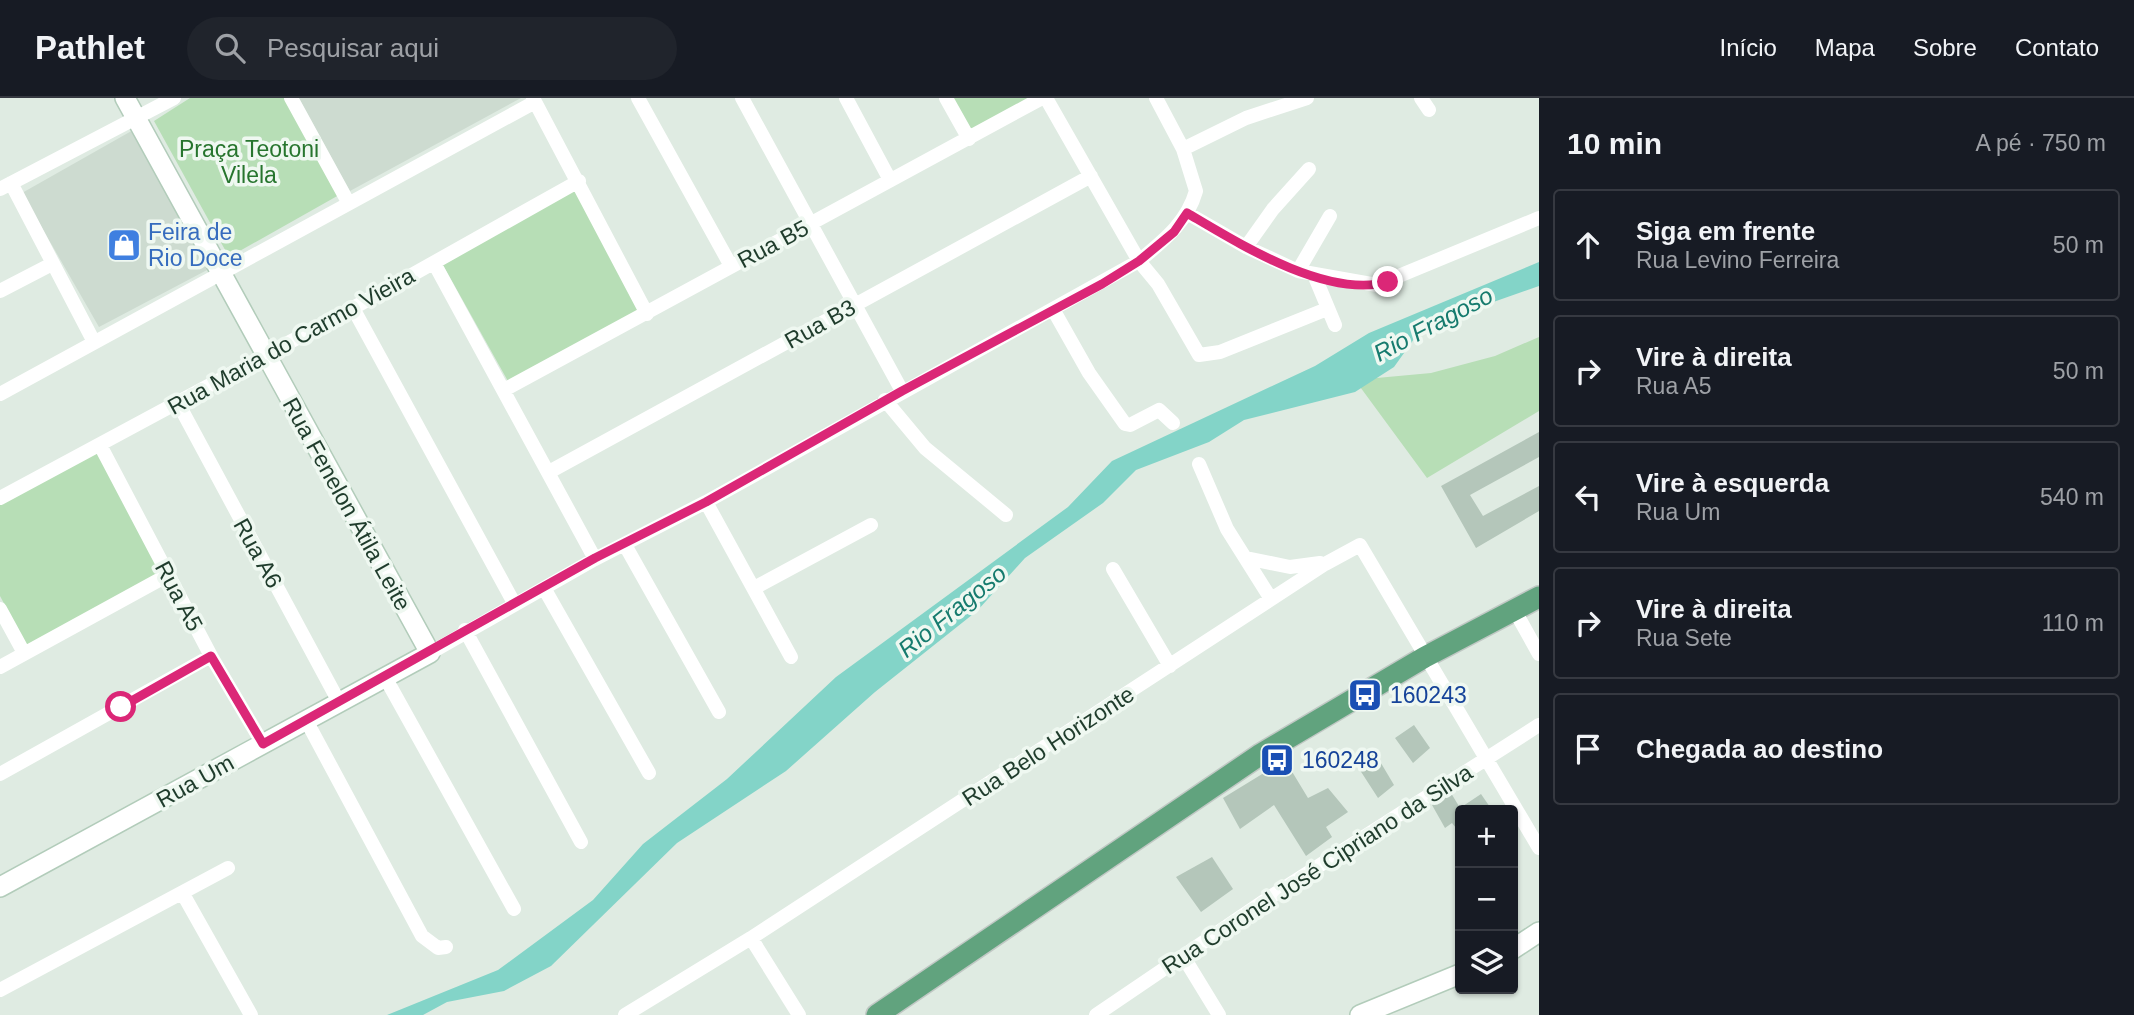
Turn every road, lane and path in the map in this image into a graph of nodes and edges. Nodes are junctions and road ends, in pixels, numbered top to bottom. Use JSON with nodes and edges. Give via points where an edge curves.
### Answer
{"nodes":[{"id":1,"x":125,"y":98,"type":"edge"},
{"id":2,"x":174,"y":98,"type":"edge"},
{"id":3,"x":291,"y":98,"type":"edge"},
{"id":4,"x":638,"y":98,"type":"edge"},
{"id":5,"x":742,"y":98,"type":"edge"},
{"id":6,"x":846,"y":98,"type":"edge"},
{"id":7,"x":946,"y":98,"type":"edge"},
{"id":8,"x":1044,"y":98,"type":"edge"},
{"id":9,"x":1156,"y":98,"type":"edge"},
{"id":10,"x":1307,"y":98,"type":"edge"},
{"id":11,"x":534,"y":100,"type":"edge"},
{"id":12,"x":1271,"y":103,"type":"edge"},
{"id":13,"x":137,"y":119,"type":"junction"},
{"id":14,"x":970,"y":139,"type":"junction"},
{"id":15,"x":1183,"y":149,"type":"junction"},
{"id":16,"x":1309,"y":169,"type":"dead end"},
{"id":17,"x":1091,"y":176,"type":"junction"},
{"id":18,"x":890,"y":180,"type":"junction"},
{"id":19,"x":579,"y":181,"type":"junction"},
{"id":20,"x":6,"y":186,"type":"edge"},
{"id":21,"x":348,"y":202,"type":"junction"},
{"id":22,"x":1187,"y":213,"type":"junction"},
{"id":23,"x":1330,"y":216,"type":"dead end"},
{"id":24,"x":1539,"y":218,"type":"edge"},
{"id":25,"x":811,"y":224,"type":"junction"},
{"id":26,"x":1246,"y":247,"type":"junction"},
{"id":27,"x":1139,"y":261,"type":"junction"},
{"id":28,"x":434,"y":263,"type":"junction"},
{"id":29,"x":52,"y":264,"type":"junction"},
{"id":30,"x":731,"y":266,"type":"junction"},
{"id":31,"x":1298,"y":271,"type":"junction"},
{"id":32,"x":220,"y":272,"type":"junction"},
{"id":33,"x":1315,"y":277,"type":"junction"},
{"id":34,"x":0,"y":291,"type":"edge"},
{"id":35,"x":854,"y":304,"type":"junction"},
{"id":36,"x":353,"y":308,"type":"junction"},
{"id":37,"x":1327,"y":309,"type":"junction"},
{"id":38,"x":1054,"y":311,"type":"junction"},
{"id":39,"x":647,"y":314,"type":"junction"},
{"id":40,"x":1335,"y":325,"type":"dead end"},
{"id":41,"x":94,"y":342,"type":"junction"},
{"id":42,"x":265,"y":356,"type":"junction"},
{"id":43,"x":504,"y":390,"type":"junction"},
{"id":44,"x":902,"y":391,"type":"junction"},
{"id":45,"x":0,"y":394,"type":"edge"},
{"id":46,"x":885,"y":400,"type":"junction"},
{"id":47,"x":178,"y":403,"type":"junction"},
{"id":48,"x":1173,"y":423,"type":"dead end"},
{"id":49,"x":100,"y":445,"type":"junction"},
{"id":50,"x":1199,"y":464,"type":"dead end"},
{"id":51,"x":549,"y":472,"type":"junction"},
{"id":52,"x":0,"y":498,"type":"edge"},
{"id":53,"x":706,"y":502,"type":"junction"},
{"id":54,"x":1006,"y":515,"type":"dead end"},
{"id":55,"x":871,"y":525,"type":"dead end"},
{"id":56,"x":625,"y":545,"type":"junction"},
{"id":57,"x":595,"y":558,"type":"junction"},
{"id":58,"x":1246,"y":558,"type":"junction"},
{"id":59,"x":1334,"y":559,"type":"junction"},
{"id":60,"x":1114,"y":569,"type":"dead end"},
{"id":61,"x":168,"y":575,"type":"junction"},
{"id":62,"x":544,"y":588,"type":"junction"},
{"id":63,"x":754,"y":588,"type":"junction"},
{"id":64,"x":1539,"y":597,"type":"edge"},
{"id":65,"x":1271,"y":599,"type":"junction"},
{"id":66,"x":514,"y":603,"type":"junction"},
{"id":67,"x":0,"y":610,"type":"edge"},
{"id":68,"x":1515,"y":611,"type":"junction"},
{"id":69,"x":465,"y":630,"type":"junction"},
{"id":70,"x":24,"y":653,"type":"junction"},
{"id":71,"x":430,"y":653,"type":"junction"},
{"id":72,"x":1539,"y":654,"type":"edge"},
{"id":73,"x":211,"y":656,"type":"junction"},
{"id":74,"x":791,"y":657,"type":"dead end"},
{"id":75,"x":1425,"y":657,"type":"junction"},
{"id":76,"x":1170,"y":666,"type":"junction"},
{"id":77,"x":0,"y":667,"type":"edge"},
{"id":78,"x":386,"y":677,"type":"junction"},
{"id":79,"x":339,"y":702,"type":"junction"},
{"id":80,"x":719,"y":712,"type":"dead end"},
{"id":81,"x":306,"y":720,"type":"junction"},
{"id":82,"x":1539,"y":725,"type":"edge"},
{"id":83,"x":263,"y":744,"type":"junction"},
{"id":84,"x":1487,"y":758,"type":"junction"},
{"id":85,"x":649,"y":773,"type":"dead end"},
{"id":86,"x":0,"y":774,"type":"edge"},
{"id":87,"x":582,"y":842,"type":"dead end"},
{"id":88,"x":1539,"y":848,"type":"edge"},
{"id":89,"x":229,"y":868,"type":"dead end"},
{"id":90,"x":0,"y":887,"type":"edge"},
{"id":91,"x":183,"y":894,"type":"junction"},
{"id":92,"x":514,"y":909,"type":"dead end"},
{"id":93,"x":1539,"y":932,"type":"edge"},
{"id":94,"x":751,"y":938,"type":"junction"},
{"id":95,"x":1518,"y":946,"type":"edge"},
{"id":96,"x":446,"y":947,"type":"dead end"},
{"id":97,"x":1183,"y":956,"type":"junction"},
{"id":98,"x":1455,"y":976,"type":"edge"},
{"id":99,"x":0,"y":990,"type":"edge"},
{"id":100,"x":251,"y":1015,"type":"edge"},
{"id":101,"x":625,"y":1015,"type":"edge"},
{"id":102,"x":799,"y":1015,"type":"edge"},
{"id":103,"x":877,"y":1015,"type":"edge"},
{"id":104,"x":1096,"y":1015,"type":"edge"},
{"id":105,"x":1219,"y":1015,"type":"edge"},
{"id":106,"x":1360,"y":1015,"type":"edge"}],
"edges":[{"from":1,"to":13,"type":"street","name":"Rua Fenelon Átila Leite"},
{"from":2,"to":13,"type":"street"},
{"from":3,"to":21,"type":"street"},
{"from":4,"to":30,"type":"street"},
{"from":5,"to":25,"type":"street"},
{"from":6,"to":18,"type":"street"},
{"from":7,"to":14,"type":"street"},
{"from":8,"to":14,"type":"street","name":"Rua B5"},
{"from":8,"to":17,"type":"street"},
{"from":9,"to":15,"type":"street"},
{"from":10,"to":12,"type":"street"},
{"from":11,"to":19,"type":"street"},
{"from":11,"to":21,"type":"street"},
{"from":12,"to":15,"type":"street"},
{"from":13,"to":20,"type":"street"},
{"from":13,"to":32,"type":"street","name":"Rua Fenelon Átila Leite"},
{"from":14,"to":18,"type":"street","name":"Rua B5"},
{"from":15,"to":22,"type":"street","via":[[1196,191]]},
{"from":16,"to":26,"type":"street"},
{"from":17,"to":27,"type":"street"},
{"from":17,"to":35,"type":"street","name":"Rua B3"},
{"from":18,"to":25,"type":"street","name":"Rua B5"},
{"from":19,"to":28,"type":"street","name":"Rua Maria do Carmo Vieira"},
{"from":19,"to":39,"type":"street"},
{"from":20,"to":29,"type":"street"},
{"from":21,"to":32,"type":"street"},
{"from":22,"to":26,"type":"street"},
{"from":22,"to":27,"type":"street","name":"Rua Um","via":[[1174,232]]},
{"from":23,"to":31,"type":"street"},
{"from":24,"to":33,"type":"street","via":[[1377,285]]},
{"from":25,"to":30,"type":"street","name":"Rua B5"},
{"from":25,"to":35,"type":"street"},
{"from":26,"to":31,"type":"street"},
{"from":27,"to":37,"type":"street","via":[[1158,284],[1199,355]]},
{"from":27,"to":38,"type":"street","name":"Rua Um"},
{"from":28,"to":36,"type":"street","name":"Rua Maria do Carmo Vieira"},
{"from":28,"to":43,"type":"street"},
{"from":29,"to":34,"type":"street"},
{"from":29,"to":41,"type":"street"},
{"from":30,"to":39,"type":"street","name":"Rua B5"},
{"from":31,"to":33,"type":"street"},
{"from":32,"to":41,"type":"street"},
{"from":32,"to":42,"type":"street","name":"Rua Fenelon Átila Leite"},
{"from":33,"to":37,"type":"street"},
{"from":35,"to":44,"type":"street"},
{"from":35,"to":51,"type":"street","name":"Rua B3"},
{"from":36,"to":42,"type":"street","name":"Rua Maria do Carmo Vieira"},
{"from":36,"to":66,"type":"street"},
{"from":37,"to":40,"type":"street"},
{"from":38,"to":44,"type":"street","name":"Rua Um"},
{"from":38,"to":48,"type":"street","via":[[1118,417],[1130,425],[1159,410]]},
{"from":39,"to":43,"type":"street","name":"Rua B5"},
{"from":41,"to":45,"type":"street"},
{"from":42,"to":47,"type":"street","name":"Rua Maria do Carmo Vieira"},
{"from":42,"to":71,"type":"street","name":"Rua Fenelon Átila Leite"},
{"from":43,"to":51,"type":"street"},
{"from":44,"to":46,"type":"street","name":"Rua Um"},
{"from":46,"to":53,"type":"street","name":"Rua Um"},
{"from":46,"to":54,"type":"street","via":[[925,448]]},
{"from":47,"to":49,"type":"street","name":"Rua Maria do Carmo Vieira"},
{"from":47,"to":79,"type":"street","name":"Rua A6"},
{"from":49,"to":52,"type":"street","name":"Rua Maria do Carmo Vieira"},
{"from":49,"to":61,"type":"street","name":"Rua A5"},
{"from":50,"to":58,"type":"street","via":[[1227,529]]},
{"from":51,"to":57,"type":"street"},
{"from":53,"to":56,"type":"street","name":"Rua Um"},
{"from":53,"to":63,"type":"street"},
{"from":55,"to":63,"type":"street"},
{"from":56,"to":57,"type":"street","name":"Rua Um"},
{"from":56,"to":80,"type":"street"},
{"from":57,"to":62,"type":"street","name":"Rua Um"},
{"from":58,"to":59,"type":"street","via":[[1290,567]]},
{"from":58,"to":65,"type":"street"},
{"from":59,"to":65,"type":"street","name":"Rua Belo Horizonte"},
{"from":59,"to":75,"type":"street","name":"Rua Belo Horizonte","via":[[1360,545]]},
{"from":60,"to":76,"type":"street"},
{"from":61,"to":70,"type":"street"},
{"from":61,"to":73,"type":"street","name":"Rua A5"},
{"from":62,"to":66,"type":"street","name":"Rua Um"},
{"from":62,"to":85,"type":"street"},
{"from":63,"to":74,"type":"street"},
{"from":64,"to":68,"type":"main road"},
{"from":65,"to":76,"type":"street","name":"Rua Belo Horizonte"},
{"from":66,"to":69,"type":"street","name":"Rua Um"},
{"from":67,"to":70,"type":"street"},
{"from":68,"to":72,"type":"street"},
{"from":68,"to":75,"type":"main road"},
{"from":69,"to":71,"type":"street","name":"Rua Um"},
{"from":69,"to":87,"type":"street"},
{"from":70,"to":77,"type":"street"},
{"from":71,"to":78,"type":"street","name":"Rua Um"},
{"from":73,"to":83,"type":"street","name":"Rua A5"},
{"from":73,"to":86,"type":"street"},
{"from":75,"to":84,"type":"street"},
{"from":75,"to":103,"type":"main road","via":[[1261,754]]},
{"from":76,"to":94,"type":"street","name":"Rua Belo Horizonte"},
{"from":78,"to":79,"type":"street","name":"Rua Um"},
{"from":78,"to":92,"type":"street"},
{"from":79,"to":81,"type":"street","name":"Rua Um"},
{"from":81,"to":83,"type":"street","name":"Rua Um"},
{"from":81,"to":96,"type":"street","via":[[422,936],[438,948]]},
{"from":82,"to":84,"type":"street","name":"Rua Coronel José Cipriano da Silva"},
{"from":83,"to":90,"type":"street","name":"Rua Um"},
{"from":84,"to":88,"type":"street"},
{"from":84,"to":97,"type":"street","name":"Rua Coronel José Cipriano da Silva"},
{"from":89,"to":91,"type":"street"},
{"from":91,"to":99,"type":"street"},
{"from":91,"to":100,"type":"street"},
{"from":93,"to":95,"type":"street"},
{"from":94,"to":101,"type":"street","name":"Rua Belo Horizonte"},
{"from":94,"to":102,"type":"street"},
{"from":97,"to":104,"type":"street","name":"Rua Coronel José Cipriano da Silva"},
{"from":97,"to":105,"type":"street"},
{"from":98,"to":106,"type":"street"}]}
